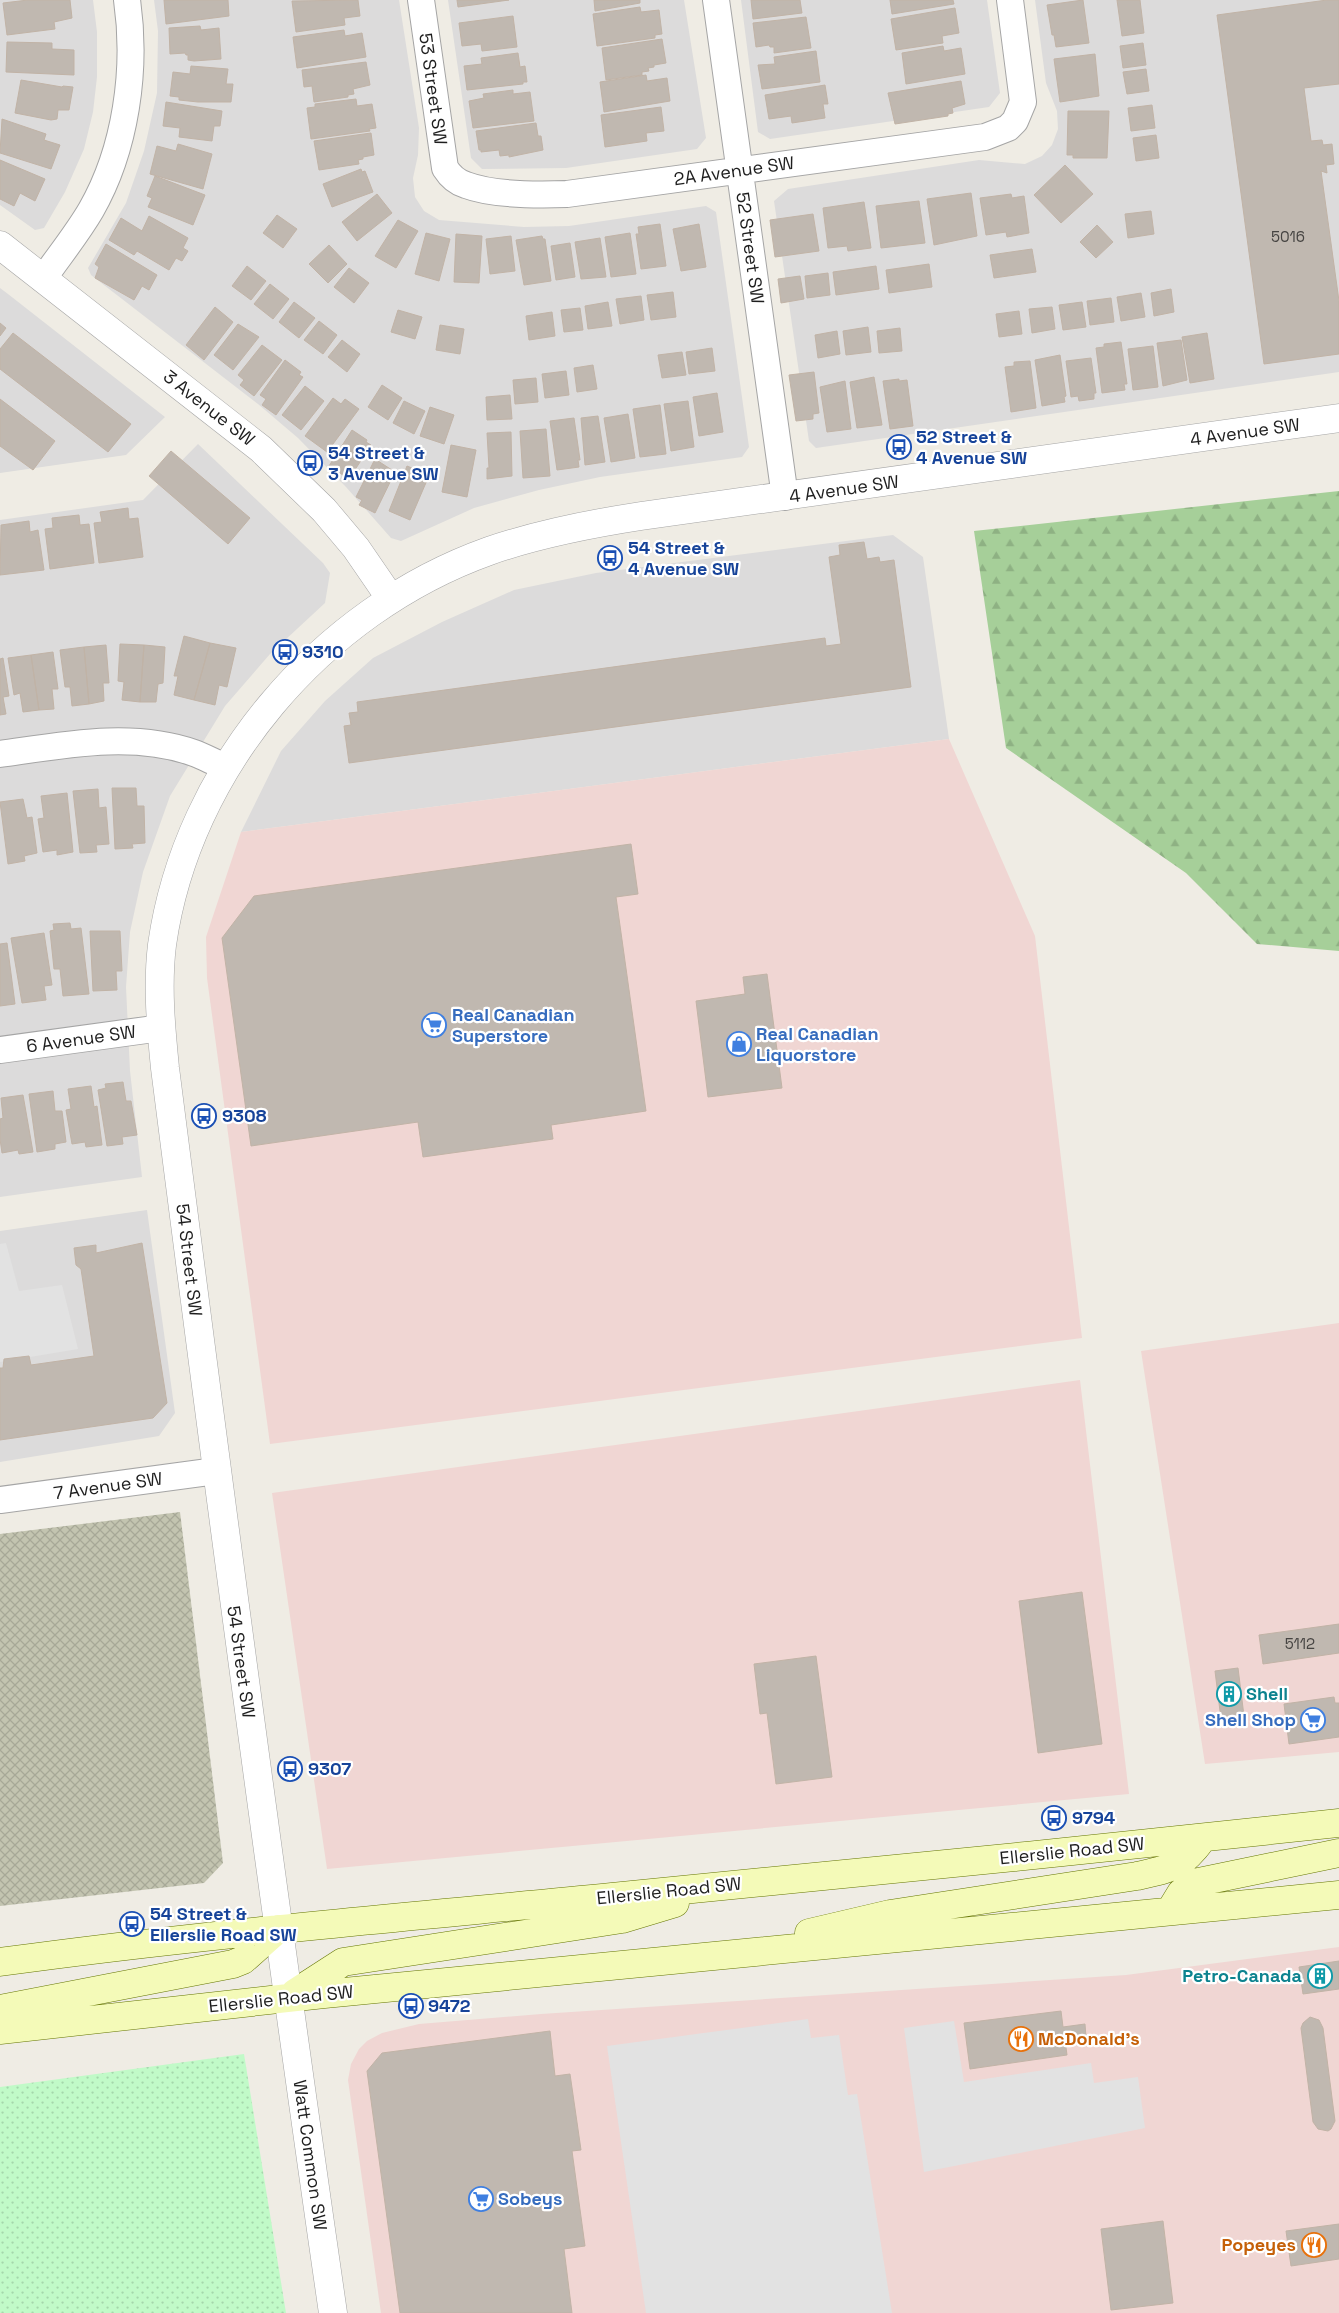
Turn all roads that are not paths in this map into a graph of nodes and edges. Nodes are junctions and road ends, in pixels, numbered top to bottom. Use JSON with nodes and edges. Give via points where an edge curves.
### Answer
{"nodes":[{"id":1,"x":128,"y":0,"type":"edge"},
{"id":2,"x":421,"y":0,"type":"edge"},
{"id":3,"x":716,"y":0,"type":"edge"},
{"id":4,"x":1010,"y":0,"type":"edge"},
{"id":5,"x":740,"y":170,"type":"junction"},
{"id":6,"x":451,"y":177,"type":"joint"},
{"id":7,"x":0,"y":245,"type":"edge"},
{"id":8,"x":43,"y":278,"type":"junction"},
{"id":9,"x":1339,"y":418,"type":"edge"},
{"id":10,"x":785,"y":497,"type":"junction"},
{"id":11,"x":391,"y":599,"type":"junction"},
{"id":12,"x":0,"y":754,"type":"edge"},
{"id":13,"x":226,"y":768,"type":"junction"},
{"id":14,"x":161,"y":1028,"type":"junction"},
{"id":15,"x":0,"y":1050,"type":"edge"},
{"id":16,"x":216,"y":1471,"type":"junction"},
{"id":17,"x":0,"y":1500,"type":"edge"},
{"id":18,"x":1339,"y":1824,"type":"edge"},
{"id":19,"x":1203,"y":1838,"type":"junction"},
{"id":20,"x":1339,"y":1853,"type":"edge"},
{"id":21,"x":730,"y":1886,"type":"junction"},
{"id":22,"x":1339,"y":1894,"type":"edge"},
{"id":23,"x":1170,"y":1911,"type":"junction"},
{"id":24,"x":278,"y":1929,"type":"junction"},
{"id":25,"x":733,"y":1954,"type":"junction"},
{"id":26,"x":0,"y":1962,"type":"edge"},
{"id":27,"x":288,"y":1998,"type":"junction"},
{"id":28,"x":0,"y":2009,"type":"edge"},
{"id":29,"x":0,"y":2030,"type":"edge"},
{"id":30,"x":333,"y":2313,"type":"edge"}],
"edges":[{"from":1,"to":8,"type":"street","via":[[130,75],[118,141],[91,210]]},
{"from":2,"to":6,"type":"street","name":"53 Street SW","via":[[443,159]]},
{"from":3,"to":5,"type":"street","name":"52 Street SW"},
{"from":4,"to":5,"type":"street","name":"2A Avenue SW","via":[[1023,102],[1015,121],[1008,128],[985,138]]},
{"from":5,"to":6,"type":"street","name":"2A Avenue SW","via":[[543,195],[478,188]]},
{"from":5,"to":10,"type":"street","name":"52 Street SW"},
{"from":7,"to":8,"type":"street","name":"3 Avenue SW"},
{"from":8,"to":11,"type":"street","name":"3 Avenue SW","via":[[261,449],[324,510],[356,548]]},
{"from":9,"to":10,"type":"street","name":"4 Avenue SW"},
{"from":10,"to":11,"type":"street","name":"4 Avenue SW","via":[[584,525],[532,537],[488,551]]},
{"from":11,"to":13,"type":"street","name":"54 Street SW","via":[[360,620],[296,678],[252,729]]},
{"from":12,"to":13,"type":"street","via":[[81,743],[136,743],[194,753]]},
{"from":13,"to":14,"type":"street","name":"54 Street SW","via":[[193,832],[173,892],[162,947]]},
{"from":14,"to":15,"type":"street","name":"6 Avenue SW"},
{"from":14,"to":16,"type":"street","name":"54 Street SW"},
{"from":16,"to":17,"type":"street","name":"7 Avenue SW"},
{"from":16,"to":24,"type":"street","name":"54 Street SW"},
{"from":18,"to":19,"type":"main road","name":"Ellerslie Road SW"},
{"from":19,"to":21,"type":"main road","name":"Ellerslie Road SW"},
{"from":19,"to":25,"type":"main road","via":[[1182,1863],[1166,1869],[890,1914]]},
{"from":20,"to":23,"type":"main road","via":[[1194,1883],[1181,1893]]},
{"from":21,"to":24,"type":"main road","name":"Ellerslie Road SW"},
{"from":21,"to":27,"type":"main road","via":[[622,1919],[343,1962]]},
{"from":22,"to":23,"type":"main road","name":"Ellerslie Road SW"},
{"from":23,"to":25,"type":"main road","name":"Ellerslie Road SW"},
{"from":24,"to":26,"type":"main road","name":"Ellerslie Road SW","via":[[137,1943]]},
{"from":24,"to":27,"type":"street","name":"54 Street SW"},
{"from":24,"to":28,"type":"main road","via":[[243,1960],[233,1964]]},
{"from":25,"to":27,"type":"main road","name":"Ellerslie Road SW"},
{"from":27,"to":29,"type":"main road","name":"Ellerslie Road SW"},
{"from":27,"to":30,"type":"street","name":"Watt Common SW"}]}
